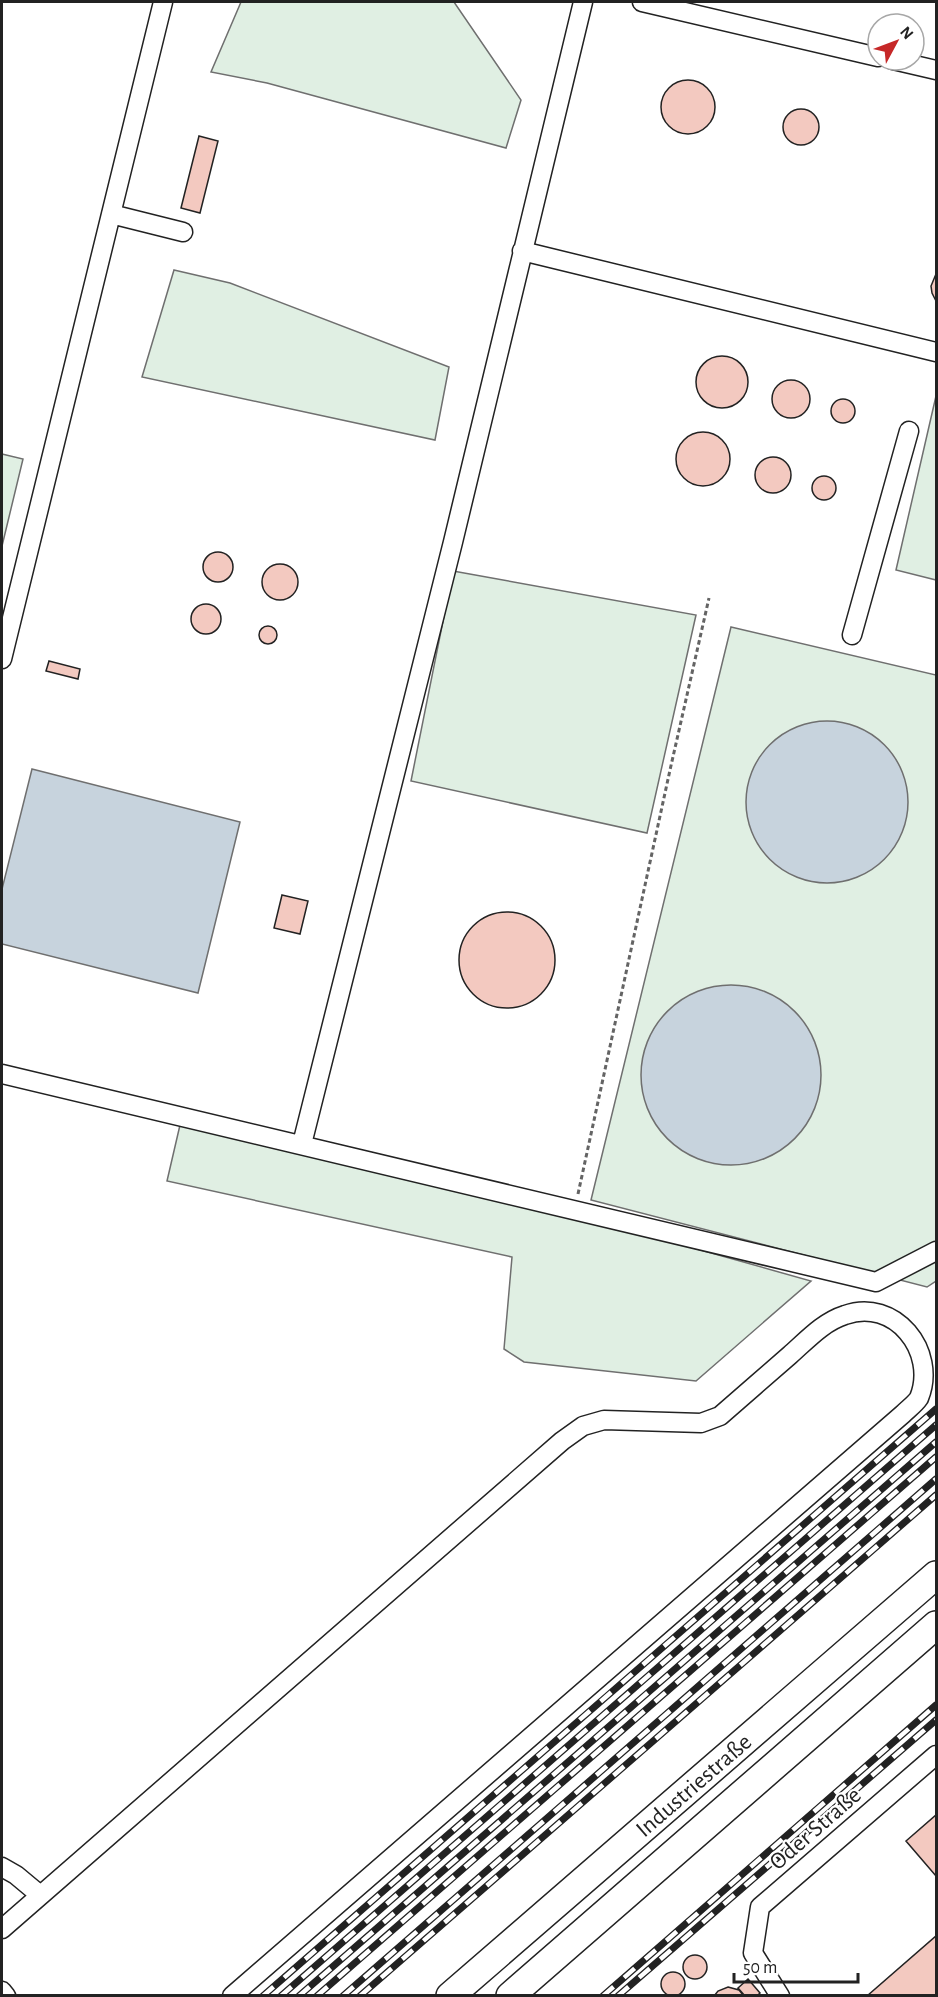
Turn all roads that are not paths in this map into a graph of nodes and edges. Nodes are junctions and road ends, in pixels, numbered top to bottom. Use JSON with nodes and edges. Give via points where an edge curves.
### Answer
{"nodes":[{"id":1,"x":163,"y":2,"type":"edge"},
{"id":2,"x":583,"y":2,"type":"edge"},
{"id":3,"x":642,"y":2,"type":"edge"},
{"id":4,"x":866,"y":54,"type":"edge"},
{"id":5,"x":111,"y":214,"type":"junction"},
{"id":6,"x":183,"y":232,"type":"dead end"},
{"id":7,"x":522,"y":251,"type":"junction"},
{"id":8,"x":936,"y":352,"type":"edge"},
{"id":9,"x":909,"y":431,"type":"dead end"},
{"id":10,"x":852,"y":635,"type":"dead end"},
{"id":11,"x":2,"y":659,"type":"edge"},
{"id":12,"x":2,"y":1074,"type":"edge"},
{"id":13,"x":302,"y":1144,"type":"junction"},
{"id":14,"x":936,"y":1251,"type":"edge"},
{"id":15,"x":936,"y":1575,"type":"edge"},
{"id":16,"x":936,"y":1625,"type":"edge"},
{"id":17,"x":936,"y":1755,"type":"edge"},
{"id":18,"x":2,"y":1867,"type":"edge"},
{"id":19,"x":40,"y":1895,"type":"junction"},
{"id":20,"x":2,"y":1929,"type":"edge"},
{"id":21,"x":2,"y":1991,"type":"edge"},
{"id":22,"x":6,"y":1995,"type":"edge"},
{"id":23,"x":232,"y":1995,"type":"edge"},
{"id":24,"x":450,"y":1995,"type":"edge"},
{"id":25,"x":510,"y":1995,"type":"edge"},
{"id":26,"x":780,"y":1995,"type":"edge"}],
"edges":[{"from":1,"to":5,"type":"lane"},
{"from":2,"to":7,"type":"lane"},
{"from":3,"to":4,"type":"lane"},
{"from":5,"to":6,"type":"lane"},
{"from":5,"to":11,"type":"lane"},
{"from":7,"to":8,"type":"lane"},
{"from":7,"to":13,"type":"lane"},
{"from":9,"to":10,"type":"lane"},
{"from":12,"to":13,"type":"lane"},
{"from":13,"to":14,"type":"lane","via":[[876,1282]]},
{"from":15,"to":24,"type":"highway","name":"Industriestraße"},
{"from":16,"to":25,"type":"highway","name":"Industriestraße"},
{"from":17,"to":26,"type":"lane","name":"Oder Straße","via":[[760,1907],[753,1953]]},
{"from":18,"to":19,"type":"lane"},
{"from":19,"to":20,"type":"lane"},
{"from":19,"to":23,"type":"lane","via":[[583,1426],[604,1420],[701,1422],[720,1416],[824,1325],[846,1314],[880,1313],[897,1320],[912,1334],[921,1348],[925,1370],[918,1400]]},
{"from":21,"to":22,"type":"lane"}]}
